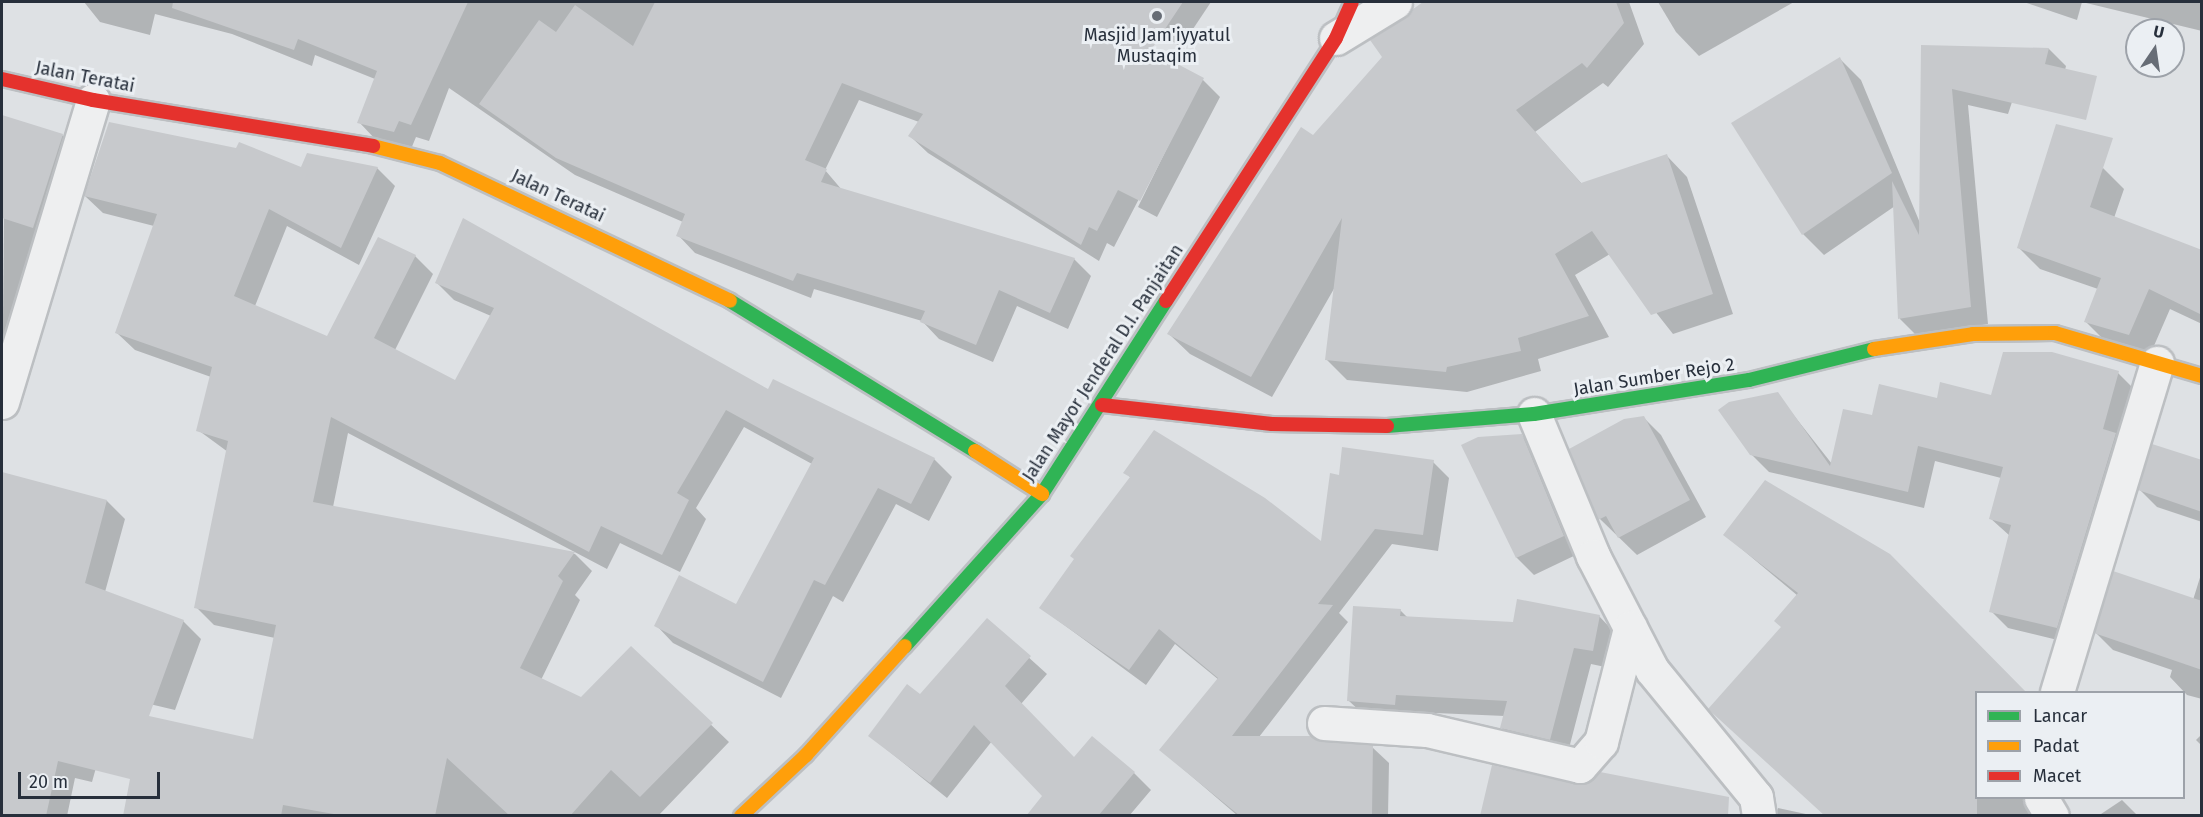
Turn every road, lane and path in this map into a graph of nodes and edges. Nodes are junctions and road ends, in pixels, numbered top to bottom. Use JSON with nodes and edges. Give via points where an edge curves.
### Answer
{"nodes":[{"id":1,"x":1352,"y":2,"type":"edge"},
{"id":2,"x":1395,"y":2,"type":"edge"},
{"id":3,"x":1336,"y":38,"type":"junction"},
{"id":4,"x":2,"y":79,"type":"edge"},
{"id":5,"x":93,"y":100,"type":"junction"},
{"id":6,"x":2157,"y":363,"type":"junction"},
{"id":7,"x":2202,"y":376,"type":"edge"},
{"id":8,"x":2,"y":402,"type":"edge"},
{"id":9,"x":1102,"y":405,"type":"junction"},
{"id":10,"x":1534,"y":414,"type":"junction"},
{"id":11,"x":1042,"y":494,"type":"junction"},
{"id":12,"x":1630,"y":628,"type":"junction"},
{"id":13,"x":2058,"y":691,"type":"edge"},
{"id":14,"x":1324,"y":723,"type":"dead end"},
{"id":15,"x":2042,"y":799,"type":"edge"},
{"id":16,"x":741,"y":816,"type":"edge"},
{"id":17,"x":1759,"y":816,"type":"edge"},
{"id":18,"x":2052,"y":816,"type":"edge"}],
"edges":[{"from":1,"to":3,"type":"street","name":"Jalan Mayor Jenderal D.I. Panjaitan"},
{"from":2,"to":3,"type":"street"},
{"from":3,"to":9,"type":"street","name":"Jalan Mayor Jenderal D.I. Panjaitan"},
{"from":4,"to":5,"type":"street","name":"Jalan Teratai"},
{"from":5,"to":8,"type":"street"},
{"from":5,"to":11,"type":"street","name":"Jalan Teratai","via":[[348,140],[440,163],[764,317]]},
{"from":6,"to":7,"type":"street","name":"Jalan Sumber Rejo 2"},
{"from":6,"to":10,"type":"street","name":"Jalan Sumber Rejo 2","via":[[2055,333],[1973,334],[1861,351],[1749,380]]},
{"from":6,"to":13,"type":"street"},
{"from":9,"to":10,"type":"street","name":"Jalan Sumber Rejo 2","via":[[1272,424],[1389,426]]},
{"from":9,"to":11,"type":"street","name":"Jalan Mayor Jenderal D.I. Panjaitan"},
{"from":10,"to":12,"type":"street"},
{"from":11,"to":16,"type":"street","name":"Jalan Mayor Jenderal D.I. Panjaitan","via":[[806,755]]},
{"from":12,"to":14,"type":"street","via":[[1601,742],[1580,766],[1427,730]]},
{"from":12,"to":17,"type":"street","via":[[1652,670],[1756,797]]},
{"from":15,"to":18,"type":"street"}]}
